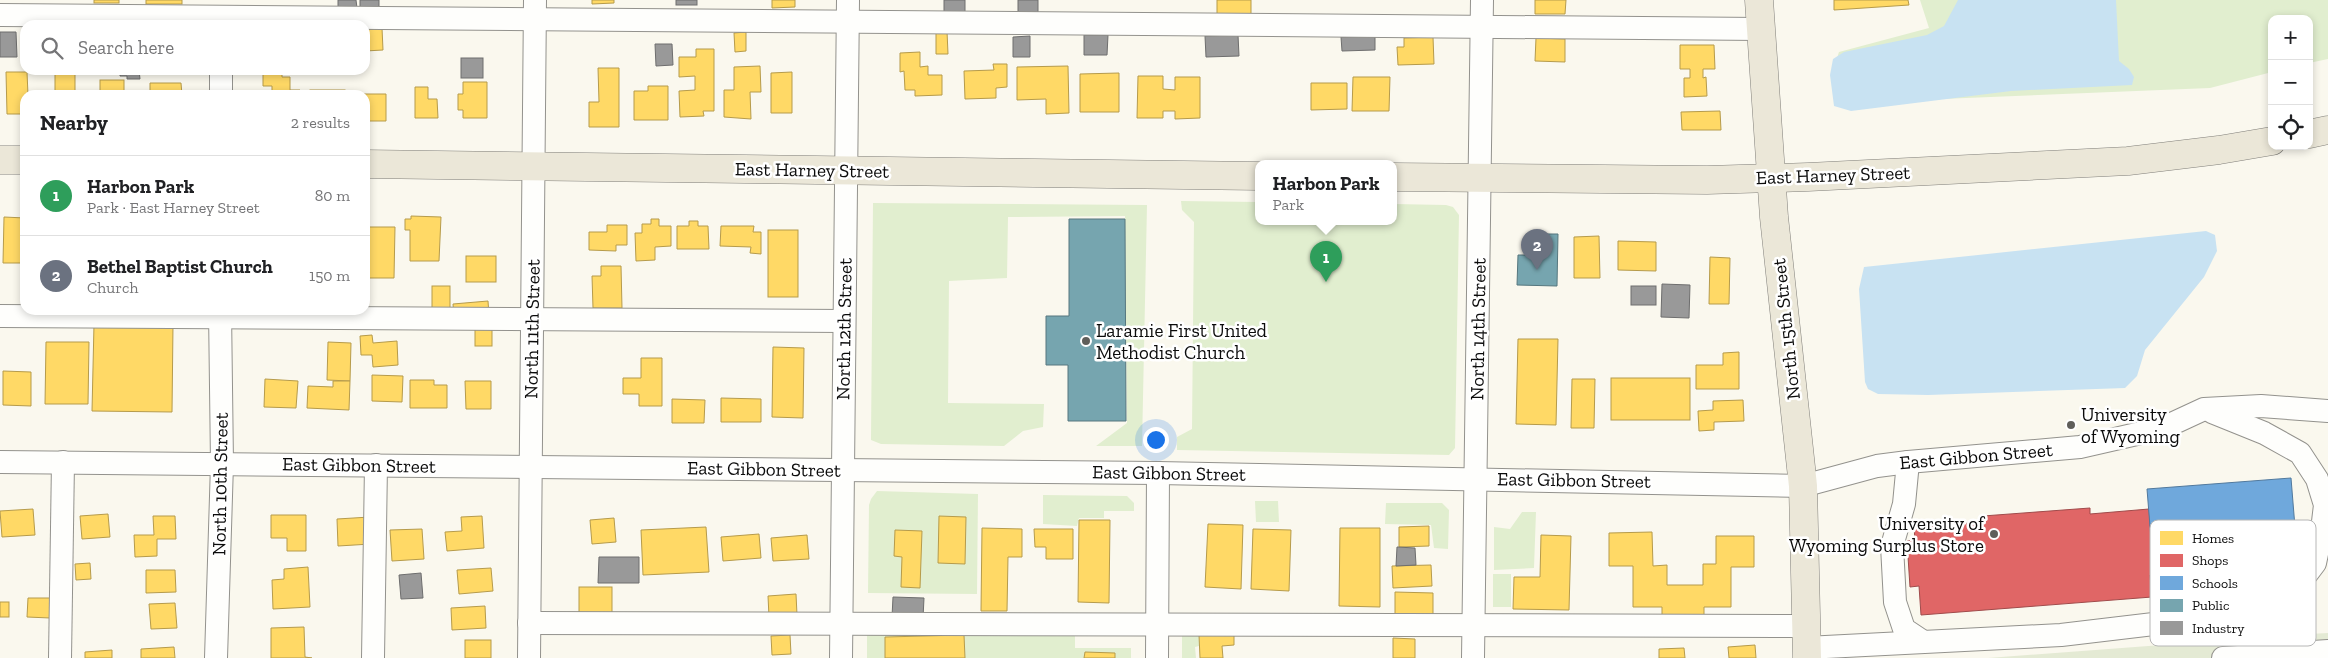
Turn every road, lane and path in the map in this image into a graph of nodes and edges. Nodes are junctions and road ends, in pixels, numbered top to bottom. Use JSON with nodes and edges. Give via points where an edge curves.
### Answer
{"nodes":[{"id":1,"x":848,"y":0,"type":"edge"},
{"id":2,"x":1482,"y":0,"type":"edge"},
{"id":3,"x":1759,"y":0,"type":"edge"},
{"id":4,"x":535,"y":10,"type":"edge"},
{"id":5,"x":222,"y":14,"type":"edge"},
{"id":6,"x":0,"y":15,"type":"edge"},
{"id":7,"x":848,"y":22,"type":"junction"},
{"id":8,"x":1481,"y":27,"type":"junction"},
{"id":9,"x":1761,"y":29,"type":"junction"},
{"id":10,"x":222,"y":75,"type":"edge"},
{"id":11,"x":222,"y":90,"type":"edge"},
{"id":12,"x":2328,"y":130,"type":"edge"},
{"id":13,"x":2313,"y":133,"type":"edge"},
{"id":14,"x":2268,"y":142,"type":"edge"},
{"id":15,"x":0,"y":160,"type":"edge"},
{"id":16,"x":20,"y":160,"type":"edge"},
{"id":17,"x":370,"y":164,"type":"edge"},
{"id":18,"x":534,"y":166,"type":"junction"},
{"id":19,"x":846,"y":170,"type":"junction"},
{"id":20,"x":1255,"y":176,"type":"edge"},
{"id":21,"x":1397,"y":177,"type":"edge"},
{"id":22,"x":1478,"y":178,"type":"junction"},
{"id":23,"x":1771,"y":178,"type":"junction"},
{"id":24,"x":73,"y":315,"type":"edge"},
{"id":25,"x":220,"y":315,"type":"edge"},
{"id":26,"x":324,"y":315,"type":"edge"},
{"id":27,"x":0,"y":316,"type":"edge"},
{"id":28,"x":532,"y":319,"type":"junction"},
{"id":29,"x":844,"y":321,"type":"junction"},
{"id":30,"x":2204,"y":409,"type":"junction"},
{"id":31,"x":2328,"y":411,"type":"edge"},
{"id":32,"x":0,"y":462,"type":"edge"},
{"id":33,"x":63,"y":462,"type":"junction"},
{"id":34,"x":1908,"y":462,"type":"junction"},
{"id":35,"x":222,"y":464,"type":"junction"},
{"id":36,"x":376,"y":465,"type":"junction"},
{"id":37,"x":531,"y":467,"type":"junction"},
{"id":38,"x":843,"y":470,"type":"junction"},
{"id":39,"x":1158,"y":473,"type":"junction"},
{"id":40,"x":1475,"y":478,"type":"junction"},
{"id":41,"x":1803,"y":486,"type":"junction"},
{"id":42,"x":2316,"y":557,"type":"edge"},
{"id":43,"x":529,"y":623,"type":"junction"},
{"id":44,"x":841,"y":624,"type":"junction"},
{"id":45,"x":2150,"y":624,"type":"edge"},
{"id":46,"x":1157,"y":625,"type":"junction"},
{"id":47,"x":1473,"y":625,"type":"junction"},
{"id":48,"x":1922,"y":641,"type":"junction"},
{"id":49,"x":1806,"y":644,"type":"edge"},
{"id":50,"x":2328,"y":651,"type":"edge"},
{"id":51,"x":2281,"y":656,"type":"edge"},
{"id":52,"x":60,"y":658,"type":"edge"},
{"id":53,"x":216,"y":658,"type":"edge"},
{"id":54,"x":374,"y":658,"type":"edge"},
{"id":55,"x":529,"y":658,"type":"edge"},
{"id":56,"x":841,"y":658,"type":"edge"},
{"id":57,"x":1157,"y":658,"type":"edge"},
{"id":58,"x":1473,"y":658,"type":"edge"},
{"id":59,"x":2224,"y":658,"type":"edge"}],
"edges":[{"from":1,"to":7,"type":"street","name":"North 12th Street"},
{"from":2,"to":8,"type":"street","name":"North 14th Street"},
{"from":3,"to":9,"type":"main road","name":"North 15th Street"},
{"from":4,"to":5,"type":"street"},
{"from":4,"to":7,"type":"street"},
{"from":4,"to":18,"type":"street","name":"North 11th Street"},
{"from":5,"to":6,"type":"street"},
{"from":7,"to":8,"type":"street"},
{"from":7,"to":19,"type":"street","name":"North 12th Street"},
{"from":8,"to":9,"type":"street"},
{"from":8,"to":22,"type":"street","name":"North 14th Street"},
{"from":9,"to":23,"type":"main road","name":"North 15th Street"},
{"from":10,"to":11,"type":"street"},
{"from":12,"to":13,"type":"main road"},
{"from":14,"to":23,"type":"main road","name":"East Harney Street","via":[[2128,161]]},
{"from":15,"to":16,"type":"main road"},
{"from":17,"to":18,"type":"main road","name":"East Harney Street"},
{"from":18,"to":19,"type":"main road","name":"East Harney Street"},
{"from":18,"to":28,"type":"street","name":"North 11th Street"},
{"from":19,"to":20,"type":"main road","name":"East Harney Street"},
{"from":19,"to":29,"type":"street","name":"North 12th Street"},
{"from":21,"to":22,"type":"main road","name":"East Harney Street"},
{"from":22,"to":23,"type":"main road","name":"East Harney Street"},
{"from":22,"to":40,"type":"street","name":"North 14th Street"},
{"from":23,"to":41,"type":"main road","name":"North 15th Street"},
{"from":24,"to":27,"type":"street"},
{"from":25,"to":35,"type":"street","name":"North 10th Street"},
{"from":26,"to":28,"type":"street"},
{"from":28,"to":29,"type":"street"},
{"from":28,"to":37,"type":"street","name":"North 11th Street"},
{"from":29,"to":38,"type":"street","name":"North 12th Street"},
{"from":30,"to":31,"type":"street","name":"East Gibbon Street","via":[[2261,406]]},
{"from":30,"to":34,"type":"street","name":"East Gibbon Street","via":[[2163,428],[2080,447]]},
{"from":30,"to":42,"type":"street","via":[[2264,433],[2300,453],[2317,479],[2325,505]]},
{"from":32,"to":33,"type":"street","name":"East Gibbon Street"},
{"from":33,"to":35,"type":"street","name":"East Gibbon Street"},
{"from":33,"to":52,"type":"street"},
{"from":34,"to":41,"type":"street","name":"East Gibbon Street","via":[[1877,466]]},
{"from":34,"to":48,"type":"street","via":[[1904,504],[1892,546],[1895,602],[1904,629]]},
{"from":35,"to":36,"type":"street","name":"East Gibbon Street"},
{"from":35,"to":53,"type":"street","name":"North 10th Street"},
{"from":36,"to":37,"type":"street","name":"East Gibbon Street"},
{"from":36,"to":54,"type":"street"},
{"from":37,"to":38,"type":"street","name":"East Gibbon Street"},
{"from":37,"to":43,"type":"street","name":"North 11th Street"},
{"from":38,"to":39,"type":"street","name":"East Gibbon Street"},
{"from":38,"to":44,"type":"street","name":"North 12th Street"},
{"from":39,"to":40,"type":"street","name":"East Gibbon Street"},
{"from":39,"to":46,"type":"street"},
{"from":40,"to":41,"type":"street","name":"East Gibbon Street"},
{"from":40,"to":47,"type":"street","name":"North 14th Street"},
{"from":41,"to":49,"type":"main road","name":"North 15th Street"},
{"from":43,"to":44,"type":"street"},
{"from":43,"to":55,"type":"street","name":"North 11th Street"},
{"from":44,"to":46,"type":"street"},
{"from":44,"to":56,"type":"street","name":"North 12th Street"},
{"from":45,"to":48,"type":"street","via":[[2061,635]]},
{"from":46,"to":47,"type":"street"},
{"from":46,"to":57,"type":"street"},
{"from":47,"to":49,"type":"street"},
{"from":47,"to":58,"type":"street","name":"North 14th Street"},
{"from":48,"to":49,"type":"street"},
{"from":50,"to":51,"type":"street"},
{"from":51,"to":59,"type":"street"}]}
